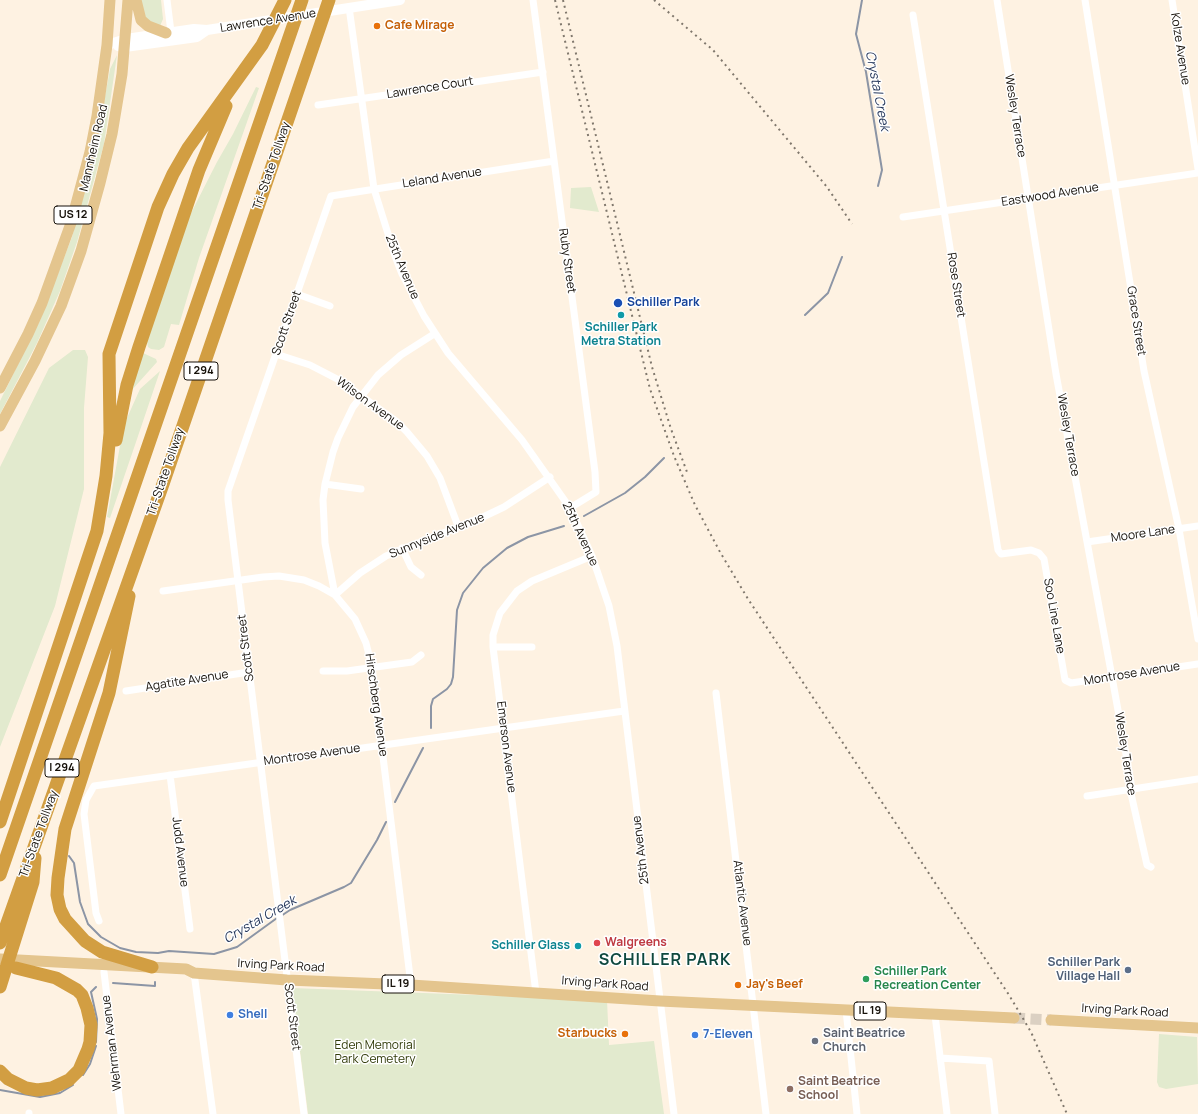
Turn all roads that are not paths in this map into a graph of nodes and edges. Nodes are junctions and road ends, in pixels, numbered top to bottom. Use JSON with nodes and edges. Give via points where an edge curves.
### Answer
{"nodes":[{"id":1,"x":110,"y":0,"type":"edge"},
{"id":2,"x":128,"y":0,"type":"edge"},
{"id":3,"x":136,"y":0,"type":"edge"},
{"id":4,"x":167,"y":0,"type":"edge"},
{"id":5,"x":286,"y":0,"type":"edge"},
{"id":6,"x":302,"y":0,"type":"edge"},
{"id":7,"x":329,"y":0,"type":"edge"},
{"id":8,"x":400,"y":0,"type":"edge"},
{"id":9,"x":533,"y":0,"type":"edge"},
{"id":10,"x":997,"y":0,"type":"edge"},
{"id":11,"x":1085,"y":0,"type":"edge"},
{"id":12,"x":1172,"y":0,"type":"edge"},
{"id":13,"x":349,"y":8,"type":"junction"},
{"id":14,"x":913,"y":15,"type":"dead end"},
{"id":15,"x":207,"y":30,"type":"junction"},
{"id":16,"x":168,"y":32,"type":"junction"},
{"id":17,"x":125,"y":43,"type":"junction"},
{"id":18,"x":107,"y":45,"type":"junction"},
{"id":19,"x":543,"y":72,"type":"junction"},
{"id":20,"x":238,"y":80,"type":"junction"},
{"id":21,"x":361,"y":99,"type":"junction"},
{"id":22,"x":318,"y":105,"type":"dead end"},
{"id":23,"x":554,"y":161,"type":"junction"},
{"id":24,"x":1198,"y":168,"type":"edge"},
{"id":25,"x":1198,"y":173,"type":"edge"},
{"id":26,"x":1114,"y":185,"type":"junction"},
{"id":27,"x":374,"y":189,"type":"junction"},
{"id":28,"x":330,"y":196,"type":"joint"},
{"id":29,"x":1028,"y":198,"type":"junction"},
{"id":30,"x":944,"y":211,"type":"junction"},
{"id":31,"x":903,"y":217,"type":"dead end"},
{"id":32,"x":297,"y":294,"type":"junction"},
{"id":33,"x":330,"y":306,"type":"dead end"},
{"id":34,"x":434,"y":334,"type":"junction"},
{"id":35,"x":276,"y":354,"type":"junction"},
{"id":36,"x":0,"y":388,"type":"edge"},
{"id":37,"x":361,"y":395,"type":"junction"},
{"id":38,"x":0,"y":426,"type":"edge"},
{"id":39,"x":550,"y":477,"type":"junction"},
{"id":40,"x":325,"y":484,"type":"junction"},
{"id":41,"x":360,"y":489,"type":"dead end"},
{"id":42,"x":570,"y":508,"type":"junction"},
{"id":43,"x":100,"y":519,"type":"junction"},
{"id":44,"x":458,"y":526,"type":"junction"},
{"id":45,"x":1198,"y":526,"type":"edge"},
{"id":46,"x":1179,"y":529,"type":"junction"},
{"id":47,"x":1088,"y":542,"type":"junction"},
{"id":48,"x":402,"y":548,"type":"junction"},
{"id":49,"x":1039,"y":553,"type":"joint"},
{"id":50,"x":137,"y":554,"type":"junction"},
{"id":51,"x":592,"y":556,"type":"junction"},
{"id":52,"x":421,"y":575,"type":"dead end"},
{"id":53,"x":238,"y":580,"type":"junction"},
{"id":54,"x":163,"y":591,"type":"dead end"},
{"id":55,"x":336,"y":595,"type":"junction"},
{"id":56,"x":1198,"y":639,"type":"edge"},
{"id":57,"x":492,"y":647,"type":"junction"},
{"id":58,"x":532,"y":647,"type":"dead end"},
{"id":59,"x":421,"y":655,"type":"dead end"},
{"id":60,"x":1198,"y":664,"type":"edge"},
{"id":61,"x":372,"y":667,"type":"junction"},
{"id":62,"x":323,"y":671,"type":"dead end"},
{"id":63,"x":249,"y":672,"type":"junction"},
{"id":64,"x":1112,"y":677,"type":"junction"},
{"id":65,"x":1066,"y":680,"type":"joint"},
{"id":66,"x":126,"y":691,"type":"dead end"},
{"id":67,"x":716,"y":693,"type":"dead end"},
{"id":68,"x":624,"y":711,"type":"junction"},
{"id":69,"x":32,"y":725,"type":"junction"},
{"id":70,"x":504,"y":728,"type":"junction"},
{"id":71,"x":382,"y":745,"type":"junction"},
{"id":72,"x":260,"y":763,"type":"junction"},
{"id":73,"x":170,"y":775,"type":"junction"},
{"id":74,"x":1198,"y":778,"type":"edge"},
{"id":75,"x":1130,"y":789,"type":"junction"},
{"id":76,"x":1087,"y":796,"type":"dead end"},
{"id":77,"x":0,"y":804,"type":"edge"},
{"id":78,"x":0,"y":822,"type":"edge"},
{"id":79,"x":36,"y":842,"type":"junction"},
{"id":80,"x":1151,"y":867,"type":"dead end"},
{"id":81,"x":0,"y":875,"type":"edge"},
{"id":82,"x":99,"y":922,"type":"dead end"},
{"id":83,"x":190,"y":929,"type":"dead end"},
{"id":84,"x":0,"y":943,"type":"edge"},
{"id":85,"x":6,"y":956,"type":"edge"},
{"id":86,"x":16,"y":968,"type":"junction"},
{"id":87,"x":152,"y":968,"type":"junction"},
{"id":88,"x":104,"y":972,"type":"junction"},
{"id":89,"x":194,"y":973,"type":"junction"},
{"id":90,"x":1,"y":977,"type":"edge"},
{"id":91,"x":287,"y":980,"type":"junction"},
{"id":92,"x":411,"y":985,"type":"junction"},
{"id":93,"x":536,"y":993,"type":"junction"},
{"id":94,"x":660,"y":1001,"type":"junction"},
{"id":95,"x":754,"y":1004,"type":"junction"},
{"id":96,"x":846,"y":1010,"type":"junction"},
{"id":97,"x":935,"y":1015,"type":"junction"},
{"id":98,"x":1014,"y":1018,"type":"tunnel mouth"},
{"id":99,"x":1051,"y":1020,"type":"tunnel mouth"},
{"id":100,"x":1198,"y":1028,"type":"edge"},
{"id":101,"x":940,"y":1058,"type":"junction"},
{"id":102,"x":0,"y":1071,"type":"edge"},
{"id":103,"x":121,"y":1114,"type":"edge"},
{"id":104,"x":213,"y":1114,"type":"edge"},
{"id":105,"x":304,"y":1114,"type":"edge"},
{"id":106,"x":674,"y":1114,"type":"edge"},
{"id":107,"x":766,"y":1114,"type":"edge"},
{"id":108,"x":857,"y":1114,"type":"edge"},
{"id":109,"x":947,"y":1114,"type":"edge"},
{"id":110,"x":996,"y":1114,"type":"edge"}],
"edges":[{"from":1,"to":18,"type":"main road","name":"Mannheim Road","number":"US 12"},
{"from":2,"to":17,"type":"main road","name":"Mannheim Road","number":"US 12"},
{"from":3,"to":16,"type":"main road","via":[[142,20],[148,26]]},
{"from":4,"to":16,"type":"street"},
{"from":5,"to":20,"type":"highway","via":[[262,45]]},
{"from":6,"to":81,"type":"highway","name":"Tri-State Tollway","number":"I 294"},
{"from":7,"to":50,"type":"highway","name":"Tri-State Tollway","number":"I 294"},
{"from":8,"to":13,"type":"main road","name":"Lawrence Avenue"},
{"from":9,"to":19,"type":"street","name":"Ruby Street"},
{"from":10,"to":29,"type":"street","name":"Wesley Terrace"},
{"from":11,"to":26,"type":"street","name":"Grace Street"},
{"from":12,"to":24,"type":"street","name":"Kolze Avenue"},
{"from":13,"to":15,"type":"main road","name":"Lawrence Avenue"},
{"from":13,"to":21,"type":"street","name":"25th Avenue"},
{"from":14,"to":30,"type":"street","name":"Rose Street"},
{"from":15,"to":16,"type":"main road","name":"Lawrence Avenue"},
{"from":15,"to":17,"type":"main road","name":"Lawrence Avenue","via":[[196,36]]},
{"from":16,"to":17,"type":"main road","name":"Lawrence Avenue"},
{"from":17,"to":18,"type":"main road","name":"Lawrence Avenue"},
{"from":17,"to":38,"type":"main road","name":"Mannheim Road","number":"US 12","via":[[107,159],[81,251],[61,306]]},
{"from":18,"to":36,"type":"main road","name":"Mannheim Road","number":"US 12","via":[[90,152],[71,223],[39,309]]},
{"from":19,"to":21,"type":"street","name":"Lawrence Court"},
{"from":19,"to":23,"type":"street","name":"Ruby Street"},
{"from":20,"to":43,"type":"highway","via":[[199,170],[135,360],[119,422],[105,506]]},
{"from":20,"to":43,"type":"highway","via":[[188,148],[173,174],[158,207],[110,350],[110,433]]},
{"from":21,"to":22,"type":"street","name":"Lawrence Court"},
{"from":21,"to":27,"type":"street","name":"25th Avenue"},
{"from":23,"to":27,"type":"street","name":"Leland Avenue"},
{"from":23,"to":42,"type":"street","name":"Ruby Street","via":[[596,492]]},
{"from":25,"to":26,"type":"street","name":"Eastwood Avenue"},
{"from":26,"to":29,"type":"street","name":"Eastwood Avenue"},
{"from":26,"to":46,"type":"street","name":"Grace Street","via":[[1144,371]]},
{"from":27,"to":28,"type":"street","name":"Leland Avenue"},
{"from":27,"to":34,"type":"street","name":"25th Avenue","via":[[395,256]]},
{"from":28,"to":32,"type":"street","name":"Scott Street"},
{"from":29,"to":30,"type":"street","name":"Eastwood Avenue"},
{"from":29,"to":47,"type":"street","name":"Wesley Terrace","via":[[1056,374]]},
{"from":30,"to":31,"type":"street","name":"Eastwood Avenue"},
{"from":30,"to":49,"type":"street","name":"Rose Street","via":[[998,550],[1001,554],[1031,550]]},
{"from":32,"to":33,"type":"street"},
{"from":32,"to":35,"type":"street","name":"Scott Street"},
{"from":34,"to":37,"type":"street","name":"Hirschberg Avenue","via":[[401,355],[378,375]]},
{"from":34,"to":39,"type":"street","name":"25th Avenue"},
{"from":35,"to":37,"type":"street","name":"Wilson Avenue","via":[[324,372]]},
{"from":35,"to":53,"type":"street","name":"Scott Street","via":[[228,491]]},
{"from":37,"to":40,"type":"street","name":"Hirschberg Avenue","via":[[338,438]]},
{"from":37,"to":44,"type":"street","name":"Wilson Avenue","via":[[396,421],[418,443],[440,478]]},
{"from":39,"to":42,"type":"street","name":"25th Avenue"},
{"from":39,"to":44,"type":"street","name":"Sunnyside Avenue","via":[[504,507]]},
{"from":40,"to":41,"type":"street"},
{"from":40,"to":55,"type":"street","name":"Hirschberg Avenue","via":[[324,529]]},
{"from":42,"to":51,"type":"street","name":"25th Avenue"},
{"from":43,"to":69,"type":"highway"},
{"from":44,"to":48,"type":"street","name":"Sunnyside Avenue"},
{"from":45,"to":46,"type":"street","name":"Moore Lane"},
{"from":46,"to":47,"type":"street","name":"Moore Lane"},
{"from":46,"to":56,"type":"street","name":"Grace Street"},
{"from":47,"to":64,"type":"street","name":"Wesley Terrace"},
{"from":48,"to":52,"type":"street","via":[[411,567]]},
{"from":48,"to":55,"type":"street","name":"Sunnyside Avenue","via":[[360,573]]},
{"from":49,"to":65,"type":"street","name":"Soo Line Lane","via":[[1044,559]]},
{"from":50,"to":79,"type":"highway","name":"Tri-State Tollway","number":"I 294"},
{"from":50,"to":87,"type":"highway","via":[[109,692],[65,829],[58,895],[65,919],[85,941],[102,952]]},
{"from":51,"to":57,"type":"street","name":"Emerson Avenue","via":[[532,581],[517,591],[505,603],[500,613]]},
{"from":51,"to":68,"type":"street","name":"25th Avenue","via":[[609,606],[617,646]]},
{"from":53,"to":54,"type":"street"},
{"from":53,"to":55,"type":"street","via":[[291,577],[319,586]]},
{"from":53,"to":63,"type":"street","name":"Scott Street"},
{"from":55,"to":61,"type":"street","name":"Hirschberg Avenue","via":[[355,618],[366,643]]},
{"from":57,"to":58,"type":"street"},
{"from":57,"to":70,"type":"street","name":"Emerson Avenue"},
{"from":59,"to":61,"type":"street","via":[[412,662]]},
{"from":60,"to":64,"type":"street","name":"Montrose Avenue"},
{"from":61,"to":62,"type":"street"},
{"from":61,"to":71,"type":"street","name":"Hirschberg Avenue"},
{"from":63,"to":66,"type":"street","name":"Agatite Avenue"},
{"from":63,"to":72,"type":"street","name":"Scott Street"},
{"from":64,"to":65,"type":"street","name":"Montrose Avenue","via":[[1071,683]]},
{"from":64,"to":75,"type":"street","name":"Wesley Terrace","via":[[1131,782]]},
{"from":67,"to":95,"type":"street","name":"Atlantic Avenue"},
{"from":68,"to":70,"type":"street","name":"Montrose Avenue"},
{"from":68,"to":94,"type":"street","name":"25th Avenue"},
{"from":69,"to":77,"type":"highway","via":[[23,738]]},
{"from":69,"to":78,"type":"highway"},
{"from":70,"to":71,"type":"street","name":"Montrose Avenue"},
{"from":70,"to":93,"type":"street","name":"Emerson Avenue"},
{"from":71,"to":72,"type":"street","name":"Montrose Avenue"},
{"from":71,"to":92,"type":"street","name":"Hirschberg Avenue"},
{"from":72,"to":73,"type":"street","name":"Montrose Avenue"},
{"from":72,"to":91,"type":"street","name":"Scott Street"},
{"from":73,"to":82,"type":"street","name":"Montrose Avenue","via":[[94,786],[86,800],[84,814]]},
{"from":73,"to":83,"type":"street","name":"Judd Avenue"},
{"from":74,"to":75,"type":"street"},
{"from":75,"to":76,"type":"street"},
{"from":75,"to":80,"type":"street","name":"Wesley Terrace","via":[[1147,865]]},
{"from":79,"to":84,"type":"highway","name":"Tri-State Tollway","number":"I 294"},
{"from":79,"to":85,"type":"highway","via":[[33,882]]},
{"from":85,"to":87,"type":"main road","name":"Irving Park Road","number":"IL 19"},
{"from":85,"to":90,"type":"highway"},
{"from":86,"to":88,"type":"main road","name":"Irving Park Road","number":"IL 19"},
{"from":86,"to":90,"type":"main road","name":"Irving Park Road","number":"IL 19"},
{"from":86,"to":102,"type":"highway","via":[[56,978],[77,990],[87,1008],[90,1042],[79,1070],[59,1086],[43,1090],[26,1088],[8,1079]]},
{"from":87,"to":89,"type":"main road","name":"Irving Park Road","number":"IL 19","via":[[186,969]]},
{"from":88,"to":89,"type":"main road","name":"Irving Park Road","number":"IL 19","via":[[186,976]]},
{"from":88,"to":103,"type":"street","name":"Wehrman Avenue"},
{"from":89,"to":91,"type":"main road","name":"Irving Park Road","number":"IL 19"},
{"from":89,"to":104,"type":"street"},
{"from":91,"to":92,"type":"main road","name":"Irving Park Road","number":"IL 19"},
{"from":91,"to":105,"type":"street","name":"Scott Street"},
{"from":92,"to":93,"type":"main road","name":"Irving Park Road","number":"IL 19"},
{"from":93,"to":94,"type":"main road","name":"Irving Park Road","number":"IL 19"},
{"from":94,"to":95,"type":"main road","name":"Irving Park Road","number":"IL 19"},
{"from":94,"to":106,"type":"street","name":"25th Avenue"},
{"from":95,"to":96,"type":"main road","name":"Irving Park Road","number":"IL 19"},
{"from":95,"to":107,"type":"street","name":"Atlantic Avenue"},
{"from":96,"to":97,"type":"main road","name":"Irving Park Road","number":"IL 19"},
{"from":96,"to":108,"type":"street"},
{"from":97,"to":98,"type":"main road","name":"Irving Park Road","number":"IL 19"},
{"from":97,"to":101,"type":"street"},
{"from":99,"to":100,"type":"main road","name":"Irving Park Road"},
{"from":101,"to":109,"type":"street"},
{"from":101,"to":110,"type":"street","via":[[989,1061]]}]}
